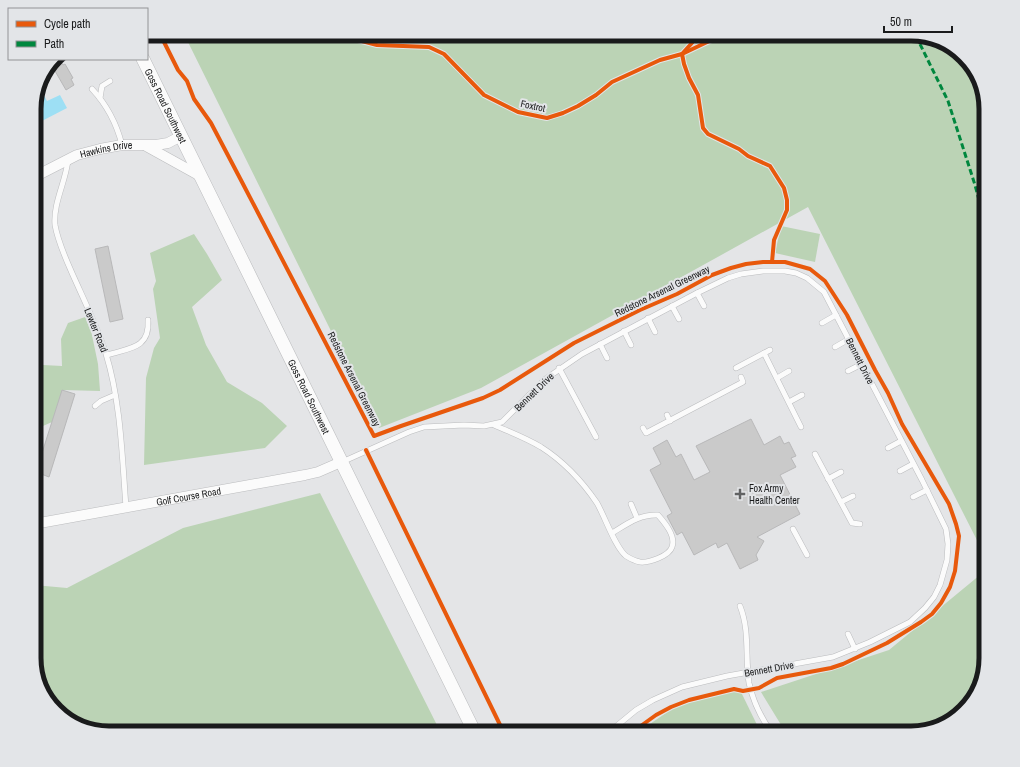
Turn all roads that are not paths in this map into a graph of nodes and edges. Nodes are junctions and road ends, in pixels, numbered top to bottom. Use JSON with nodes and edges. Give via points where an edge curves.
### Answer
{"nodes":[{"id":1,"x":143,"y":60,"type":"edge"},
{"id":2,"x":110,"y":80,"type":"dead end"},
{"id":3,"x":92,"y":89,"type":"dead end"},
{"id":4,"x":100,"y":98,"type":"junction"},
{"id":5,"x":181,"y":136,"type":"junction"},
{"id":6,"x":122,"y":146,"type":"junction"},
{"id":7,"x":146,"y":146,"type":"junction"},
{"id":8,"x":68,"y":160,"type":"junction"},
{"id":9,"x":41,"y":174,"type":"edge"},
{"id":10,"x":202,"y":176,"type":"junction"},
{"id":11,"x":697,"y":293,"type":"junction"},
{"id":12,"x":672,"y":306,"type":"junction"},
{"id":13,"x":704,"y":306,"type":"dead end"},
{"id":14,"x":836,"y":316,"type":"junction"},
{"id":15,"x":648,"y":318,"type":"junction"},
{"id":16,"x":680,"y":319,"type":"dead end"},
{"id":17,"x":148,"y":320,"type":"dead end"},
{"id":18,"x":822,"y":323,"type":"dead end"},
{"id":19,"x":624,"y":331,"type":"junction"},
{"id":20,"x":655,"y":332,"type":"dead end"},
{"id":21,"x":849,"y":339,"type":"junction"},
{"id":22,"x":600,"y":344,"type":"junction"},
{"id":23,"x":631,"y":345,"type":"dead end"},
{"id":24,"x":835,"y":347,"type":"dead end"},
{"id":25,"x":770,"y":350,"type":"dead end"},
{"id":26,"x":764,"y":353,"type":"junction"},
{"id":27,"x":107,"y":355,"type":"junction"},
{"id":28,"x":607,"y":358,"type":"dead end"},
{"id":29,"x":862,"y":364,"type":"junction"},
{"id":30,"x":559,"y":368,"type":"junction"},
{"id":31,"x":736,"y":368,"type":"dead end"},
{"id":32,"x":789,"y":371,"type":"dead end"},
{"id":33,"x":848,"y":371,"type":"dead end"},
{"id":34,"x":741,"y":377,"type":"dead end"},
{"id":35,"x":777,"y":378,"type":"junction"},
{"id":36,"x":115,"y":395,"type":"junction"},
{"id":37,"x":802,"y":395,"type":"dead end"},
{"id":38,"x":789,"y":402,"type":"junction"},
{"id":39,"x":95,"y":406,"type":"dead end"},
{"id":40,"x":667,"y":415,"type":"dead end"},
{"id":41,"x":670,"y":421,"type":"junction"},
{"id":42,"x":494,"y":425,"type":"junction"},
{"id":43,"x":801,"y":427,"type":"dead end"},
{"id":44,"x":643,"y":428,"type":"dead end"},
{"id":45,"x":596,"y":437,"type":"dead end"},
{"id":46,"x":901,"y":441,"type":"junction"},
{"id":47,"x":888,"y":448,"type":"dead end"},
{"id":48,"x":815,"y":454,"type":"dead end"},
{"id":49,"x":341,"y":462,"type":"junction"},
{"id":50,"x":913,"y":464,"type":"junction"},
{"id":51,"x":900,"y":471,"type":"dead end"},
{"id":52,"x":842,"y":472,"type":"dead end"},
{"id":53,"x":828,"y":479,"type":"junction"},
{"id":54,"x":927,"y":490,"type":"junction"},
{"id":55,"x":853,"y":496,"type":"dead end"},
{"id":56,"x":913,"y":497,"type":"dead end"},
{"id":57,"x":841,"y":502,"type":"junction"},
{"id":58,"x":630,"y":504,"type":"dead end"},
{"id":59,"x":126,"y":507,"type":"junction"},
{"id":60,"x":637,"y":518,"type":"junction"},
{"id":61,"x":41,"y":523,"type":"edge"},
{"id":62,"x":860,"y":524,"type":"dead end"},
{"id":63,"x":793,"y":529,"type":"dead end"},
{"id":64,"x":612,"y":533,"type":"junction"},
{"id":65,"x":807,"y":555,"type":"dead end"},
{"id":66,"x":740,"y":606,"type":"dead end"},
{"id":67,"x":848,"y":634,"type":"dead end"},
{"id":68,"x":855,"y":649,"type":"junction"},
{"id":69,"x":748,"y":672,"type":"junction"},
{"id":70,"x":472,"y":726,"type":"edge"},
{"id":71,"x":617,"y":726,"type":"edge"},
{"id":72,"x":768,"y":726,"type":"edge"}],
"edges":[{"from":1,"to":5,"type":"street","name":"Goss Road Southwest"},
{"from":2,"to":4,"type":"lane","via":[[102,86]]},
{"from":3,"to":4,"type":"lane"},
{"from":4,"to":6,"type":"lane","via":[[118,132]]},
{"from":5,"to":7,"type":"street","name":"Hawkins Drive","via":[[168,143]]},
{"from":5,"to":10,"type":"street","name":"Goss Road Southwest"},
{"from":6,"to":7,"type":"street","name":"Hawkins Drive"},
{"from":6,"to":8,"type":"street","name":"Hawkins Drive","via":[[100,149]]},
{"from":7,"to":10,"type":"street"},
{"from":8,"to":9,"type":"street","name":"Hawkins Drive"},
{"from":8,"to":27,"type":"lane","name":"Lewter Road","via":[[56,206],[58,241]]},
{"from":10,"to":49,"type":"street","name":"Goss Road Southwest"},
{"from":11,"to":12,"type":"lane","name":"Bennett Drive"},
{"from":11,"to":13,"type":"lane"},
{"from":11,"to":14,"type":"lane","name":"Bennett Drive","via":[[741,274],[785,271],[808,278],[824,292]]},
{"from":12,"to":15,"type":"lane","name":"Bennett Drive"},
{"from":12,"to":16,"type":"lane"},
{"from":14,"to":18,"type":"lane"},
{"from":14,"to":21,"type":"lane","name":"Bennett Drive"},
{"from":15,"to":19,"type":"lane","name":"Bennett Drive"},
{"from":15,"to":20,"type":"lane"},
{"from":17,"to":27,"type":"lane","via":[[144,341]]},
{"from":19,"to":22,"type":"lane","name":"Bennett Drive"},
{"from":19,"to":23,"type":"lane"},
{"from":21,"to":24,"type":"lane"},
{"from":21,"to":29,"type":"lane","name":"Bennett Drive"},
{"from":22,"to":28,"type":"lane"},
{"from":22,"to":30,"type":"lane","name":"Bennett Drive"},
{"from":25,"to":26,"type":"lane"},
{"from":26,"to":31,"type":"lane"},
{"from":26,"to":35,"type":"lane"},
{"from":27,"to":36,"type":"lane","name":"Lewter Road"},
{"from":29,"to":33,"type":"lane"},
{"from":29,"to":46,"type":"lane","name":"Bennett Drive"},
{"from":30,"to":42,"type":"lane","name":"Bennett Drive","via":[[529,394],[510,416]]},
{"from":30,"to":45,"type":"lane"},
{"from":32,"to":35,"type":"lane"},
{"from":34,"to":41,"type":"lane","via":[[743,382],[693,405]]},
{"from":35,"to":38,"type":"lane"},
{"from":36,"to":39,"type":"lane"},
{"from":36,"to":59,"type":"lane","name":"Lewter Road"},
{"from":37,"to":38,"type":"lane"},
{"from":38,"to":43,"type":"lane"},
{"from":40,"to":41,"type":"lane"},
{"from":41,"to":44,"type":"lane","via":[[646,434]]},
{"from":42,"to":49,"type":"lane","name":"Bennett Drive","via":[[424,427]]},
{"from":42,"to":64,"type":"lane","via":[[541,447],[569,469],[597,503]]},
{"from":46,"to":47,"type":"lane"},
{"from":46,"to":50,"type":"lane","name":"Bennett Drive"},
{"from":48,"to":53,"type":"lane"},
{"from":49,"to":59,"type":"street","name":"Golf Course Road","via":[[305,475]]},
{"from":49,"to":70,"type":"street","name":"Goss Road Southwest"},
{"from":50,"to":51,"type":"lane"},
{"from":50,"to":54,"type":"lane","name":"Bennett Drive"},
{"from":52,"to":53,"type":"lane"},
{"from":53,"to":57,"type":"lane"},
{"from":54,"to":56,"type":"lane"},
{"from":54,"to":68,"type":"lane","name":"Bennett Drive","via":[[946,529],[947,560],[940,585],[930,602],[910,622]]},
{"from":55,"to":57,"type":"lane"},
{"from":57,"to":62,"type":"lane","via":[[852,523]]},
{"from":58,"to":60,"type":"lane"},
{"from":59,"to":61,"type":"street","name":"Golf Course Road"},
{"from":60,"to":64,"type":"lane"},
{"from":60,"to":64,"type":"lane","via":[[649,514],[658,515],[665,523],[672,540],[669,552],[652,560],[634,561],[619,548]]},
{"from":63,"to":65,"type":"lane"},
{"from":66,"to":69,"type":"lane","via":[[747,634]]},
{"from":67,"to":68,"type":"lane"},
{"from":68,"to":69,"type":"lane","name":"Bennett Drive","via":[[832,657]]},
{"from":69,"to":71,"type":"lane","name":"Bennett Drive","via":[[699,682],[668,692],[636,710]]},
{"from":69,"to":72,"type":"lane","via":[[754,700]]}]}
